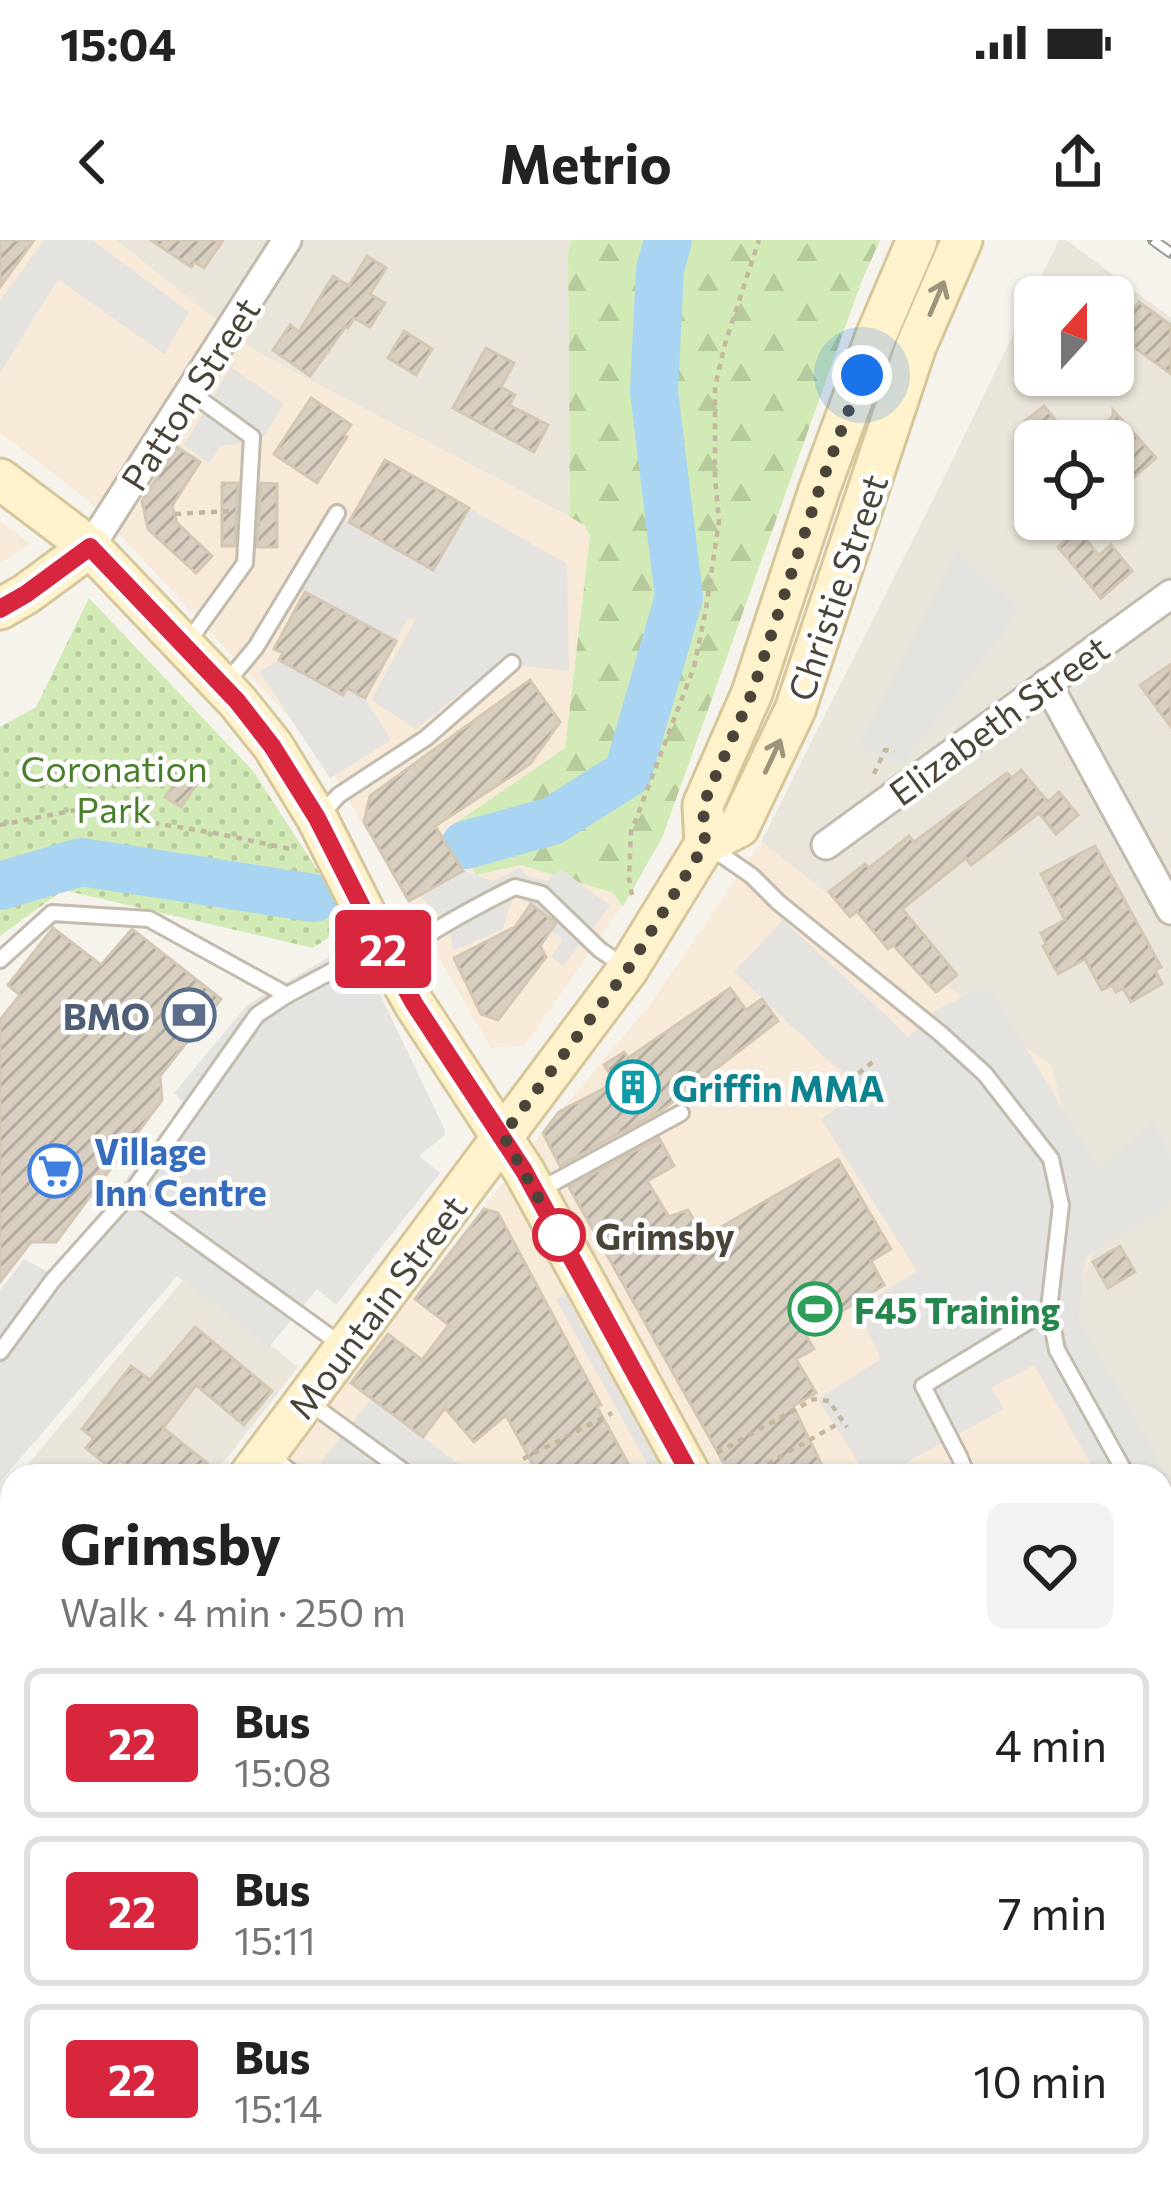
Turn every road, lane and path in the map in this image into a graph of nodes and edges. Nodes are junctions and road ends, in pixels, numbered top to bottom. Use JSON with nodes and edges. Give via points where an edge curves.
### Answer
{"nodes":[{"id":1,"x":287,"y":240,"type":"edge"},
{"id":2,"x":759,"y":240,"type":"edge"},
{"id":3,"x":917,"y":240,"type":"edge"},
{"id":4,"x":962,"y":240,"type":"edge"},
{"id":5,"x":190,"y":392,"type":"junction"},
{"id":6,"x":0,"y":479,"type":"edge"},
{"id":7,"x":248,"y":511,"type":"junction"},
{"id":8,"x":337,"y":512,"type":"dead end"},
{"id":9,"x":175,"y":514,"type":"dead end"},
{"id":10,"x":90,"y":547,"type":"junction"},
{"id":11,"x":1171,"y":594,"type":"edge"},
{"id":12,"x":0,"y":609,"type":"edge"},
{"id":13,"x":185,"y":646,"type":"junction"},
{"id":14,"x":512,"y":663,"type":"dead end"},
{"id":15,"x":1047,"y":683,"type":"junction"},
{"id":16,"x":224,"y":686,"type":"junction"},
{"id":17,"x":895,"y":751,"type":"dead end"},
{"id":18,"x":871,"y":781,"type":"dead end"},
{"id":19,"x":0,"y":825,"type":"edge"},
{"id":20,"x":307,"y":835,"type":"junction"},
{"id":21,"x":705,"y":844,"type":"junction"},
{"id":22,"x":826,"y":845,"type":"dead end"},
{"id":23,"x":632,"y":895,"type":"dead end"},
{"id":24,"x":1171,"y":910,"type":"edge"},
{"id":25,"x":385,"y":953,"type":"junction"},
{"id":26,"x":0,"y":960,"type":"edge"},
{"id":27,"x":628,"y":969,"type":"junction"},
{"id":28,"x":287,"y":995,"type":"junction"},
{"id":29,"x":874,"y":1061,"type":"dead end"},
{"id":30,"x":803,"y":1090,"type":"dead end"},
{"id":31,"x":681,"y":1113,"type":"dead end"},
{"id":32,"x":503,"y":1135,"type":"junction"},
{"id":33,"x":131,"y":1192,"type":"junction"},
{"id":34,"x":535,"y":1192,"type":"junction"},
{"id":35,"x":1049,"y":1309,"type":"junction"},
{"id":36,"x":343,"y":1346,"type":"junction"},
{"id":37,"x":0,"y":1352,"type":"edge"},
{"id":38,"x":305,"y":1401,"type":"junction"},
{"id":39,"x":612,"y":1413,"type":"dead end"},
{"id":40,"x":523,"y":1459,"type":"dead end"},
{"id":41,"x":272,"y":1464,"type":"edge"},
{"id":42,"x":393,"y":1464,"type":"edge"},
{"id":43,"x":701,"y":1464,"type":"edge"},
{"id":44,"x":705,"y":1464,"type":"edge"},
{"id":45,"x":770,"y":1464,"type":"edge"},
{"id":46,"x":961,"y":1464,"type":"edge"},
{"id":47,"x":1120,"y":1464,"type":"edge"}],
"edges":[{"from":1,"to":5,"type":"street","name":"Patton Street"},
{"from":2,"to":23,"type":"path","via":[[715,387],[719,521],[694,667],[632,832]]},
{"from":3,"to":21,"type":"main road","name":"Christie Street","via":[[819,490],[752,693],[703,805]]},
{"from":21,"to":4,"type":"main road","name":"Christie Street","one_way":true,"via":[[740,827],[795,710],[916,346]]},
{"from":5,"to":7,"type":"lane","via":[[252,437]]},
{"from":5,"to":10,"type":"street","name":"Patton Street"},
{"from":6,"to":10,"type":"main road"},
{"from":7,"to":9,"type":"path"},
{"from":7,"to":13,"type":"lane","via":[[245,563]]},
{"from":8,"to":16,"type":"lane"},
{"from":10,"to":12,"type":"main road"},
{"from":10,"to":13,"type":"main road"},
{"from":11,"to":15,"type":"street","name":"Elizabeth Street"},
{"from":13,"to":16,"type":"main road"},
{"from":14,"to":20,"type":"lane","via":[[426,738],[339,795]]},
{"from":15,"to":22,"type":"street","name":"Elizabeth Street"},
{"from":15,"to":24,"type":"street"},
{"from":16,"to":20,"type":"main road","via":[[272,746]]},
{"from":17,"to":18,"type":"path","via":[[886,750]]},
{"from":19,"to":20,"type":"path","via":[[76,810],[220,834]]},
{"from":20,"to":25,"type":"main road"},
{"from":21,"to":27,"type":"main road","name":"Christie Street"},
{"from":21,"to":35,"type":"lane","via":[[985,1074],[1051,1159],[1061,1205]]},
{"from":25,"to":27,"type":"lane","via":[[515,887],[542,894]]},
{"from":25,"to":28,"type":"lane"},
{"from":25,"to":32,"type":"main road"},
{"from":26,"to":28,"type":"lane","via":[[52,913],[149,919]]},
{"from":27,"to":32,"type":"main road","name":"Christie Street"},
{"from":28,"to":33,"type":"lane","via":[[257,1015]]},
{"from":29,"to":30,"type":"path","via":[[843,1086]]},
{"from":31,"to":34,"type":"lane"},
{"from":32,"to":34,"type":"main road"},
{"from":32,"to":36,"type":"main road","name":"Mountain Street"},
{"from":33,"to":36,"type":"lane"},
{"from":33,"to":37,"type":"lane"},
{"from":34,"to":43,"type":"main road"},
{"from":35,"to":46,"type":"lane","via":[[923,1386]]},
{"from":35,"to":47,"type":"lane","via":[[1058,1350]]},
{"from":36,"to":38,"type":"main road","name":"Mountain Street"},
{"from":38,"to":41,"type":"main road","name":"Mountain Street"},
{"from":38,"to":42,"type":"lane"},
{"from":39,"to":40,"type":"path"},
{"from":44,"to":45,"type":"path","via":[[814,1399],[829,1401],[845,1424]]}]}
